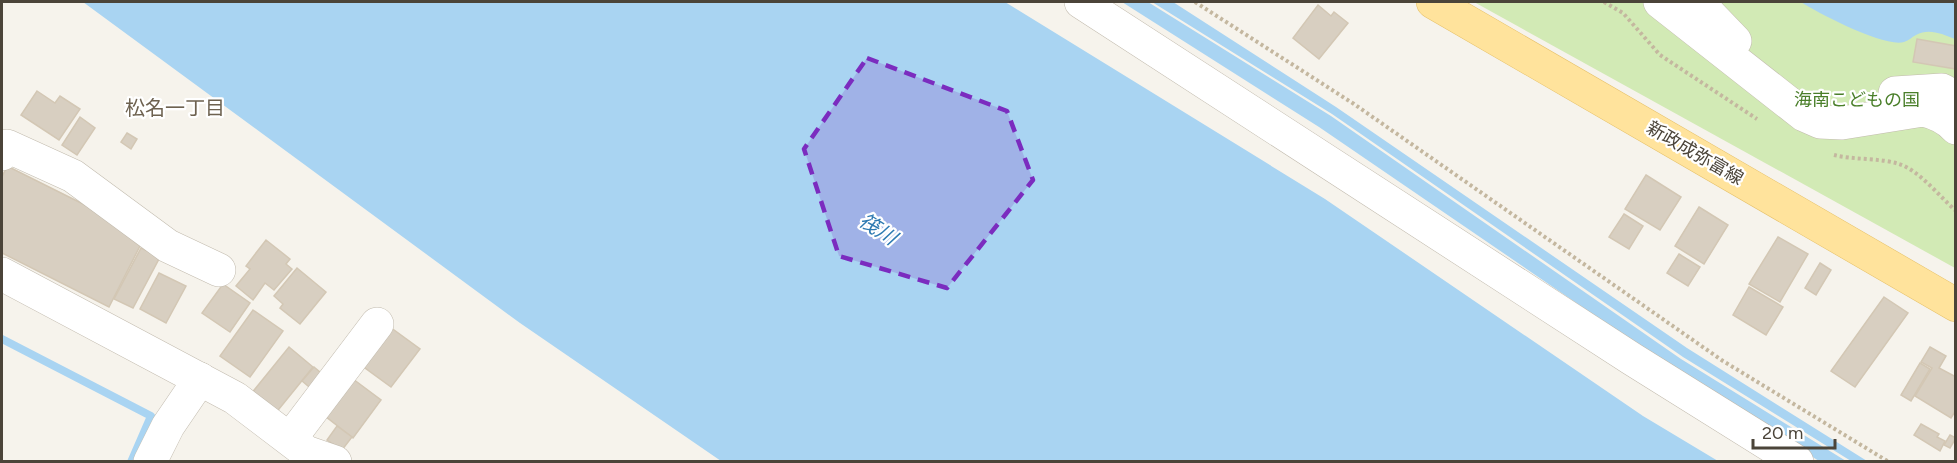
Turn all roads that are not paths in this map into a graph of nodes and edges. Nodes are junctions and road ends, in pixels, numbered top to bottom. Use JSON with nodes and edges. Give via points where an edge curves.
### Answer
{"nodes":[{"id":1,"x":1081,"y":2,"type":"edge"},
{"id":2,"x":1433,"y":2,"type":"edge"},
{"id":3,"x":1660,"y":2,"type":"edge"},
{"id":4,"x":1701,"y":2,"type":"edge"},
{"id":5,"x":1956,"y":98,"type":"edge"},
{"id":6,"x":1956,"y":128,"type":"edge"},
{"id":7,"x":2,"y":154,"type":"edge"},
{"id":8,"x":219,"y":270,"type":"dead end"},
{"id":9,"x":2,"y":274,"type":"edge"},
{"id":10,"x":1956,"y":305,"type":"edge"},
{"id":11,"x":377,"y":324,"type":"dead end"},
{"id":12,"x":200,"y":379,"type":"junction"},
{"id":13,"x":310,"y":453,"type":"edge"},
{"id":14,"x":150,"y":462,"type":"edge"},
{"id":15,"x":1797,"y":462,"type":"edge"}],
"edges":[{"from":1,"to":15,"type":"street"},
{"from":2,"to":10,"type":"main road","name":"新政成弥富線"},
{"from":3,"to":6,"type":"street","via":[[1804,114],[1820,122],[1842,123],[1923,110],[1934,112]]},
{"from":4,"to":5,"type":"street","via":[[1732,40],[1809,95],[1837,104],[1896,93],[1942,90]]},
{"from":7,"to":8,"type":"street","via":[[7,146],[73,176],[168,246]]},
{"from":9,"to":12,"type":"street"},
{"from":11,"to":13,"type":"street"},
{"from":12,"to":13,"type":"street","via":[[235,398]]},
{"from":12,"to":14,"type":"street","via":[[168,426]]}]}
